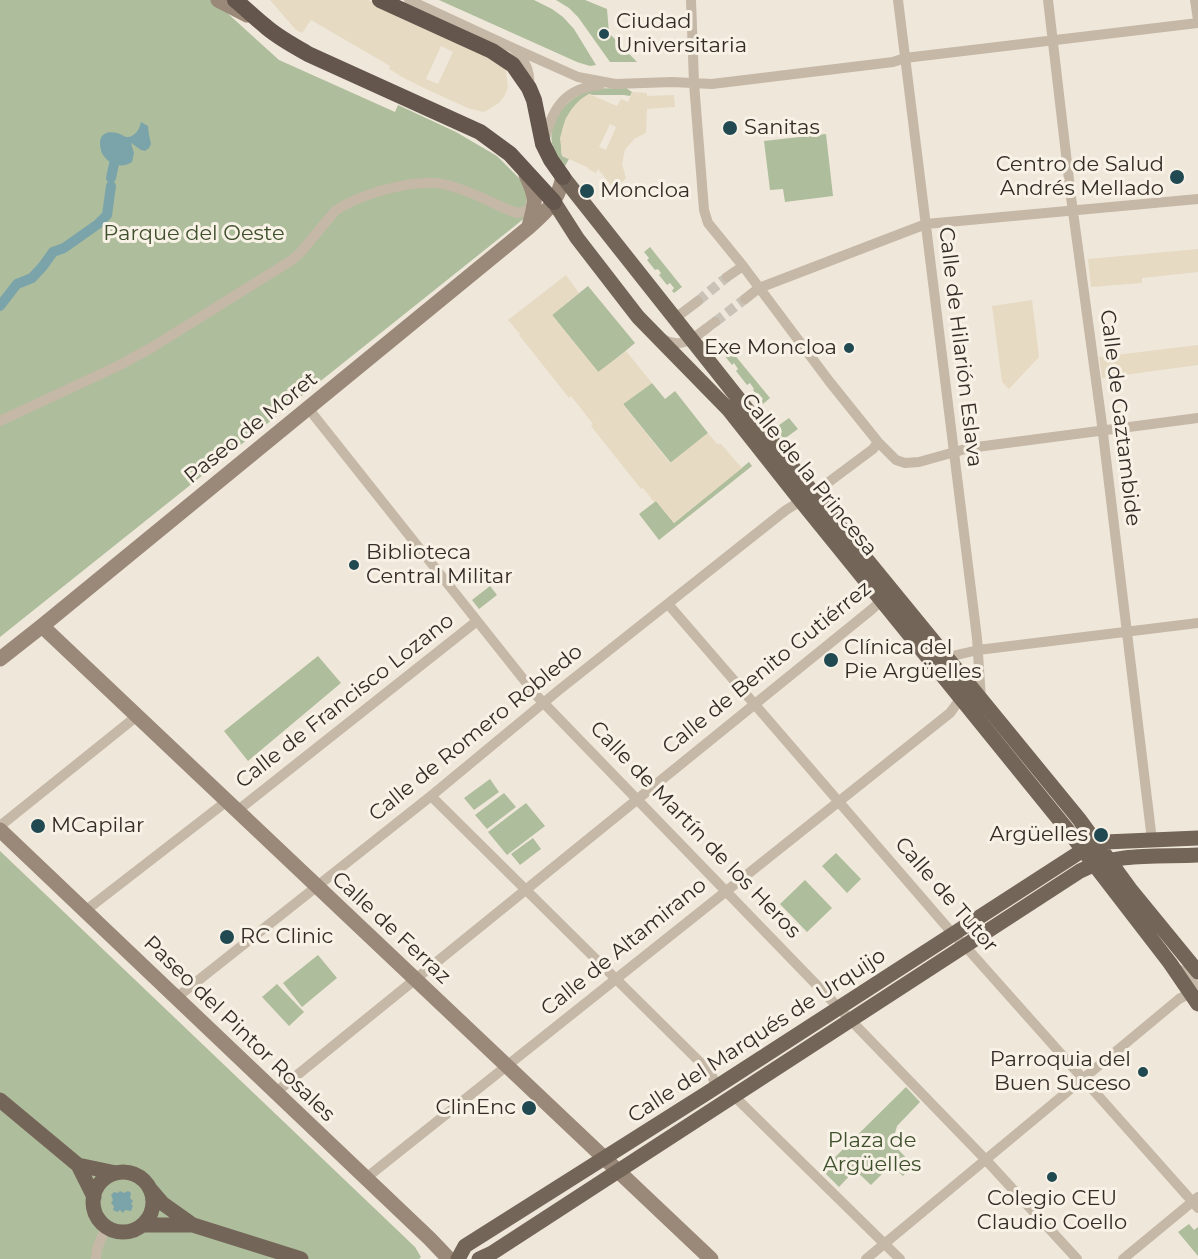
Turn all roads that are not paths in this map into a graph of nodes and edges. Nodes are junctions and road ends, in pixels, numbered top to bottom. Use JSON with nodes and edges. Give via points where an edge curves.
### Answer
{"nodes":[{"id":1,"x":218,"y":0,"type":"edge"},
{"id":2,"x":235,"y":0,"type":"edge"},
{"id":3,"x":380,"y":0,"type":"edge"},
{"id":4,"x":409,"y":0,"type":"edge"},
{"id":5,"x":691,"y":0,"type":"edge"},
{"id":6,"x":898,"y":0,"type":"edge"},
{"id":7,"x":1048,"y":0,"type":"edge"},
{"id":8,"x":1195,"y":0,"type":"edge"},
{"id":9,"x":1198,"y":22,"type":"edge"},
{"id":10,"x":264,"y":26,"type":"junction"},
{"id":11,"x":1053,"y":40,"type":"junction"},
{"id":12,"x":513,"y":48,"type":"junction"},
{"id":13,"x":905,"y":58,"type":"junction"},
{"id":14,"x":694,"y":83,"type":"junction"},
{"id":15,"x":615,"y":84,"type":"junction"},
{"id":16,"x":529,"y":88,"type":"junction"},
{"id":17,"x":543,"y":144,"type":"junction"},
{"id":18,"x":523,"y":166,"type":"junction"},
{"id":19,"x":563,"y":177,"type":"junction"},
{"id":20,"x":1198,"y":199,"type":"edge"},
{"id":21,"x":535,"y":202,"type":"junction"},
{"id":22,"x":554,"y":202,"type":"junction"},
{"id":23,"x":1073,"y":211,"type":"junction"},
{"id":24,"x":926,"y":224,"type":"junction"},
{"id":25,"x":528,"y":228,"type":"junction"},
{"id":26,"x":743,"y":266,"type":"junction"},
{"id":27,"x":728,"y":277,"type":"tunnel mouth"},
{"id":28,"x":759,"y":288,"type":"junction"},
{"id":29,"x":745,"y":299,"type":"tunnel mouth"},
{"id":30,"x":698,"y":301,"type":"tunnel mouth"},
{"id":31,"x":638,"y":317,"type":"junction"},
{"id":32,"x":674,"y":319,"type":"junction"},
{"id":33,"x":714,"y":321,"type":"tunnel mouth"},
{"id":34,"x":691,"y":339,"type":"junction"},
{"id":35,"x":308,"y":408,"type":"junction"},
{"id":36,"x":1198,"y":418,"type":"edge"},
{"id":37,"x":0,"y":421,"type":"edge"},
{"id":38,"x":1102,"y":431,"type":"junction"},
{"id":39,"x":878,"y":442,"type":"junction"},
{"id":40,"x":954,"y":452,"type":"junction"},
{"id":41,"x":807,"y":497,"type":"junction"},
{"id":42,"x":886,"y":595,"type":"junction"},
{"id":43,"x":668,"y":604,"type":"junction"},
{"id":44,"x":477,"y":621,"type":"junction"},
{"id":45,"x":1198,"y":623,"type":"edge"},
{"id":46,"x":42,"y":626,"type":"junction"},
{"id":47,"x":1126,"y":632,"type":"junction"},
{"id":48,"x":978,"y":650,"type":"junction"},
{"id":49,"x":0,"y":659,"type":"edge"},
{"id":50,"x":943,"y":663,"type":"junction"},
{"id":51,"x":961,"y":698,"type":"junction"},
{"id":52,"x":981,"y":699,"type":"junction"},
{"id":53,"x":544,"y":703,"type":"junction"},
{"id":54,"x":754,"y":704,"type":"junction"},
{"id":55,"x":137,"y":716,"type":"junction"},
{"id":56,"x":430,"y":796,"type":"junction"},
{"id":57,"x":637,"y":799,"type":"junction"},
{"id":58,"x":838,"y":802,"type":"junction"},
{"id":59,"x":232,"y":806,"type":"junction"},
{"id":60,"x":0,"y":826,"type":"edge"},
{"id":61,"x":0,"y":830,"type":"edge"},
{"id":62,"x":1198,"y":838,"type":"edge"},
{"id":63,"x":1152,"y":840,"type":"junction"},
{"id":64,"x":1097,"y":843,"type":"junction"},
{"id":65,"x":1083,"y":851,"type":"junction"},
{"id":66,"x":1198,"y":855,"type":"edge"},
{"id":67,"x":1109,"y":861,"type":"junction"},
{"id":68,"x":1094,"y":865,"type":"junction"},
{"id":69,"x":317,"y":886,"type":"junction"},
{"id":70,"x":525,"y":890,"type":"junction"},
{"id":71,"x":726,"y":891,"type":"junction"},
{"id":72,"x":85,"y":911,"type":"junction"},
{"id":73,"x":953,"y":934,"type":"junction"},
{"id":74,"x":965,"y":946,"type":"junction"},
{"id":75,"x":1198,"y":972,"type":"edge"},
{"id":76,"x":415,"y":979,"type":"junction"},
{"id":77,"x":616,"y":979,"type":"junction"},
{"id":78,"x":1195,"y":995,"type":"edge"},
{"id":79,"x":176,"y":998,"type":"junction"},
{"id":80,"x":839,"y":1008,"type":"junction"},
{"id":81,"x":851,"y":1020,"type":"junction"},
{"id":82,"x":507,"y":1065,"type":"junction"},
{"id":83,"x":1083,"y":1079,"type":"junction"},
{"id":84,"x":714,"y":1088,"type":"junction"},
{"id":85,"x":275,"y":1093,"type":"junction"},
{"id":86,"x":734,"y":1096,"type":"junction"},
{"id":87,"x":0,"y":1100,"type":"edge"},
{"id":88,"x":605,"y":1158,"type":"junction"},
{"id":89,"x":986,"y":1160,"type":"junction"},
{"id":90,"x":78,"y":1165,"type":"junction"},
{"id":91,"x":619,"y":1171,"type":"junction"},
{"id":92,"x":116,"y":1173,"type":"junction"},
{"id":93,"x":366,"y":1178,"type":"junction"},
{"id":94,"x":150,"y":1188,"type":"junction"},
{"id":95,"x":94,"y":1197,"type":"junction"},
{"id":96,"x":1196,"y":1202,"type":"edge"},
{"id":97,"x":143,"y":1225,"type":"junction"},
{"id":98,"x":193,"y":1225,"type":"junction"},
{"id":99,"x":106,"y":1227,"type":"junction"},
{"id":100,"x":884,"y":1244,"type":"junction"},
{"id":101,"x":96,"y":1259,"type":"edge"},
{"id":102,"x":301,"y":1259,"type":"edge"},
{"id":103,"x":449,"y":1259,"type":"edge"},
{"id":104,"x":458,"y":1259,"type":"edge"},
{"id":105,"x":479,"y":1259,"type":"edge"},
{"id":106,"x":711,"y":1259,"type":"edge"},
{"id":107,"x":866,"y":1259,"type":"edge"},
{"id":108,"x":900,"y":1259,"type":"edge"},
{"id":109,"x":1077,"y":1259,"type":"edge"},
{"id":110,"x":1123,"y":1259,"type":"edge"}],
"edges":[{"from":1,"to":10,"type":"main road"},
{"from":2,"to":10,"type":"highway"},
{"from":3,"to":16,"type":"highway","name":"Calle de la Princesa","via":[[492,51],[513,64]]},
{"from":4,"to":12,"type":"street"},
{"from":5,"to":14,"type":"street"},
{"from":6,"to":13,"type":"street","name":"Calle de Hilarión Eslava"},
{"from":7,"to":11,"type":"street","name":"Calle de Gaztambide"},
{"from":8,"to":9,"type":"street"},
{"from":9,"to":11,"type":"street"},
{"from":10,"to":18,"type":"highway","via":[[308,54],[480,132]]},
{"from":11,"to":13,"type":"street"},
{"from":11,"to":23,"type":"street","name":"Calle de Gaztambide"},
{"from":12,"to":15,"type":"street","via":[[578,77]]},
{"from":12,"to":16,"type":"street","via":[[525,62]]},
{"from":13,"to":14,"type":"street","via":[[712,84]]},
{"from":13,"to":24,"type":"street","name":"Calle de Hilarión Eslava"},
{"from":14,"to":15,"type":"street"},
{"from":14,"to":26,"type":"street","via":[[704,210],[708,223]]},
{"from":15,"to":17,"type":"street","via":[[583,88],[567,96],[555,110]]},
{"from":16,"to":17,"type":"highway","name":"Calle de la Princesa"},
{"from":17,"to":19,"type":"highway","name":"Calle de la Princesa"},
{"from":18,"to":21,"type":"main road"},
{"from":18,"to":22,"type":"highway"},
{"from":19,"to":22,"type":"main road"},
{"from":19,"to":32,"type":"main road","name":"Calle de la Princesa"},
{"from":20,"to":23,"type":"street"},
{"from":21,"to":25,"type":"main road"},
{"from":21,"to":37,"type":"street","via":[[520,213],[434,183],[407,185],[365,196],[335,211],[292,260],[151,348]]},
{"from":22,"to":25,"type":"main road","name":"Paseo de Moret"},
{"from":22,"to":31,"type":"main road","name":"Calle de la Princesa"},
{"from":23,"to":24,"type":"street"},
{"from":23,"to":38,"type":"street","name":"Calle de Gaztambide"},
{"from":24,"to":28,"type":"street"},
{"from":24,"to":40,"type":"street","name":"Calle de Hilarión Eslava"},
{"from":25,"to":35,"type":"main road","name":"Paseo de Moret"},
{"from":26,"to":27,"type":"street"},
{"from":26,"to":28,"type":"street"},
{"from":28,"to":29,"type":"street"},
{"from":28,"to":39,"type":"street"},
{"from":30,"to":32,"type":"street"},
{"from":31,"to":34,"type":"street","name":"Calle de la Princesa","via":[[670,344]]},
{"from":31,"to":41,"type":"main road","name":"Calle de la Princesa"},
{"from":32,"to":34,"type":"main road","name":"Calle de la Princesa"},
{"from":33,"to":34,"type":"street"},
{"from":34,"to":41,"type":"main road","name":"Calle de la Princesa"},
{"from":35,"to":44,"type":"street","name":"Calle de Martín de los Heros"},
{"from":35,"to":46,"type":"main road","name":"Paseo de Moret"},
{"from":36,"to":38,"type":"street"},
{"from":38,"to":40,"type":"street"},
{"from":38,"to":47,"type":"street","name":"Calle de Gaztambide"},
{"from":39,"to":40,"type":"street","via":[[896,460],[905,463]]},
{"from":39,"to":41,"type":"street","name":"Calle de Romero Robledo"},
{"from":40,"to":48,"type":"street","name":"Calle de Hilarión Eslava"},
{"from":41,"to":42,"type":"main road","name":"Calle de la Princesa"},
{"from":41,"to":43,"type":"street","name":"Calle de Romero Robledo"},
{"from":42,"to":50,"type":"main road","name":"Calle de la Princesa"},
{"from":42,"to":54,"type":"street","name":"Calle de Benito Gutiérrez"},
{"from":43,"to":53,"type":"street","name":"Calle de Romero Robledo"},
{"from":43,"to":54,"type":"street","name":"Calle de Tutor"},
{"from":44,"to":53,"type":"street","name":"Calle de Martín de los Heros"},
{"from":44,"to":59,"type":"street","name":"Calle de Francisco Lozano"},
{"from":45,"to":47,"type":"street"},
{"from":46,"to":49,"type":"main road","name":"Paseo de Moret"},
{"from":46,"to":55,"type":"main road","name":"Calle de Ferraz"},
{"from":47,"to":48,"type":"street"},
{"from":47,"to":63,"type":"street","name":"Calle de Gaztambide"},
{"from":48,"to":50,"type":"street"},
{"from":48,"to":52,"type":"street","name":"Calle de Hilarión Eslava"},
{"from":50,"to":51,"type":"main road","name":"Calle de la Princesa"},
{"from":50,"to":52,"type":"main road","name":"Calle de la Princesa"},
{"from":51,"to":58,"type":"street","name":"Calle de Altamirano","via":[[950,713]]},
{"from":51,"to":65,"type":"main road","name":"Calle de la Princesa"},
{"from":52,"to":64,"type":"main road","name":"Calle de la Princesa"},
{"from":53,"to":56,"type":"street","name":"Calle de Romero Robledo"},
{"from":53,"to":57,"type":"street","name":"Calle de Martín de los Heros"},
{"from":54,"to":57,"type":"street","name":"Calle de Benito Gutiérrez"},
{"from":54,"to":58,"type":"street","name":"Calle de Tutor"},
{"from":55,"to":59,"type":"main road","name":"Calle de Ferraz"},
{"from":55,"to":60,"type":"street"},
{"from":56,"to":69,"type":"street","name":"Calle de Romero Robledo"},
{"from":56,"to":70,"type":"street"},
{"from":57,"to":70,"type":"street","name":"Calle de Benito Gutiérrez"},
{"from":57,"to":71,"type":"street","name":"Calle de Martín de los Heros"},
{"from":58,"to":71,"type":"street","name":"Calle de Altamirano"},
{"from":58,"to":73,"type":"street","name":"Calle de Tutor"},
{"from":59,"to":69,"type":"main road","name":"Calle de Ferraz"},
{"from":59,"to":72,"type":"street","name":"Calle de Francisco Lozano"},
{"from":61,"to":72,"type":"main road","name":"Paseo del Pintor Rosales"},
{"from":62,"to":63,"type":"main road"},
{"from":63,"to":64,"type":"main road"},
{"from":64,"to":65,"type":"main road","name":"Calle del Marqués de Urquijo"},
{"from":64,"to":67,"type":"main road","name":"Calle de la Princesa"},
{"from":65,"to":68,"type":"main road","name":"Calle de la Princesa"},
{"from":65,"to":73,"type":"main road","name":"Calle del Marqués de Urquijo"},
{"from":66,"to":67,"type":"main road","name":"Calle del Marqués de Urquijo"},
{"from":67,"to":68,"type":"main road","name":"Calle del Marqués de Urquijo"},
{"from":67,"to":75,"type":"main road","name":"Calle de la Princesa"},
{"from":68,"to":74,"type":"main road","name":"Calle del Marqués de Urquijo"},
{"from":68,"to":78,"type":"main road","name":"Calle de la Princesa"},
{"from":69,"to":76,"type":"main road","name":"Calle de Ferraz"},
{"from":69,"to":79,"type":"street","name":"Calle de Romero Robledo"},
{"from":70,"to":76,"type":"street","name":"Calle de Benito Gutiérrez"},
{"from":70,"to":77,"type":"street"},
{"from":71,"to":77,"type":"street","name":"Calle de Altamirano"},
{"from":71,"to":80,"type":"street","name":"Calle de Martín de los Heros"},
{"from":72,"to":79,"type":"main road","name":"Paseo del Pintor Rosales"},
{"from":73,"to":74,"type":"street","name":"Calle de Tutor"},
{"from":73,"to":80,"type":"main road","name":"Calle del Marqués de Urquijo"},
{"from":74,"to":81,"type":"main road","name":"Calle del Marqués de Urquijo"},
{"from":74,"to":83,"type":"street","name":"Calle de Tutor"},
{"from":76,"to":82,"type":"main road","name":"Calle de Ferraz"},
{"from":76,"to":85,"type":"street","name":"Calle de Benito Gutiérrez"},
{"from":77,"to":82,"type":"street","name":"Calle de Altamirano"},
{"from":77,"to":84,"type":"street","via":[[711,1073]]},
{"from":78,"to":83,"type":"street","via":[[1179,999]]},
{"from":79,"to":85,"type":"main road","name":"Paseo del Pintor Rosales"},
{"from":80,"to":81,"type":"street","name":"Calle de Martín de los Heros"},
{"from":80,"to":84,"type":"main road","name":"Calle del Marqués de Urquijo"},
{"from":81,"to":86,"type":"main road","name":"Calle del Marqués de Urquijo"},
{"from":81,"to":89,"type":"street","name":"Calle de Martín de los Heros"},
{"from":82,"to":88,"type":"main road","name":"Calle de Ferraz"},
{"from":82,"to":93,"type":"street","name":"Calle de Altamirano"},
{"from":83,"to":89,"type":"street"},
{"from":83,"to":96,"type":"street","name":"Calle de Tutor"},
{"from":84,"to":88,"type":"main road","name":"Calle del Marqués de Urquijo"},
{"from":85,"to":93,"type":"main road","name":"Paseo del Pintor Rosales"},
{"from":86,"to":91,"type":"main road","name":"Calle del Marqués de Urquijo"},
{"from":86,"to":100,"type":"street"},
{"from":87,"to":90,"type":"main road"},
{"from":88,"to":91,"type":"main road","name":"Calle de Ferraz"},
{"from":88,"to":104,"type":"main road","name":"Calle del Marqués de Urquijo","via":[[465,1246]]},
{"from":89,"to":100,"type":"street"},
{"from":89,"to":109,"type":"street","name":"Calle de Martín de los Heros"},
{"from":90,"to":92,"type":"main road"},
{"from":90,"to":95,"type":"main road"},
{"from":91,"to":105,"type":"main road","name":"Calle del Marqués de Urquijo"},
{"from":91,"to":106,"type":"main road","name":"Calle de Ferraz"},
{"from":92,"to":94,"type":"main road","via":[[136,1175]]},
{"from":92,"to":95,"type":"main road","via":[[102,1182]]},
{"from":93,"to":103,"type":"main road","name":"Paseo del Pintor Rosales"},
{"from":94,"to":97,"type":"main road","via":[[153,1208]]},
{"from":94,"to":98,"type":"main road","via":[[162,1203]]},
{"from":95,"to":99,"type":"main road","via":[[96,1214]]},
{"from":96,"to":110,"type":"street"},
{"from":97,"to":98,"type":"main road"},
{"from":97,"to":99,"type":"main road","via":[[125,1232]]},
{"from":98,"to":102,"type":"main road"},
{"from":99,"to":101,"type":"street"},
{"from":100,"to":107,"type":"street"},
{"from":100,"to":108,"type":"street"}]}
